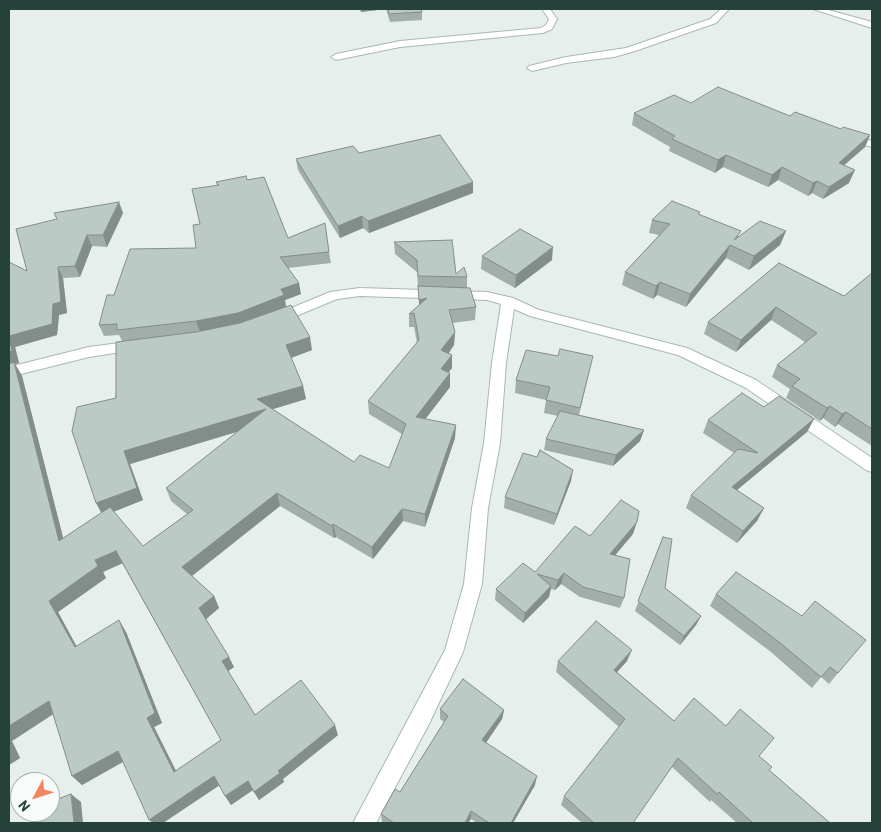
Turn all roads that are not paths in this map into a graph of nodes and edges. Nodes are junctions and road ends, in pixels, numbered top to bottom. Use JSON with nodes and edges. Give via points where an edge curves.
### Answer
{"nodes":[{"id":1,"x":546,"y":9,"type":"edge"},
{"id":2,"x":725,"y":9,"type":"edge"},
{"id":3,"x":817,"y":9,"type":"edge"},
{"id":4,"x":872,"y":25,"type":"edge"},
{"id":5,"x":336,"y":57,"type":"dead end"},
{"id":6,"x":532,"y":68,"type":"dead end"},
{"id":7,"x":841,"y":135,"type":"edge"},
{"id":8,"x":872,"y":144,"type":"edge"},
{"id":9,"x":508,"y":301,"type":"junction"},
{"id":10,"x":262,"y":324,"type":"edge"},
{"id":11,"x":145,"y":345,"type":"edge"},
{"id":12,"x":9,"y":372,"type":"edge"},
{"id":13,"x":872,"y":466,"type":"edge"},
{"id":14,"x":364,"y":823,"type":"edge"}],
"edges":[{"from":1,"to":5,"type":"street","via":[[553,19],[550,27],[543,30],[400,44]]},
{"from":2,"to":6,"type":"street","via":[[707,23],[630,50]]},
{"from":3,"to":4,"type":"street"},
{"from":7,"to":8,"type":"street"},
{"from":9,"to":10,"type":"street","via":[[487,296],[360,292],[336,295]]},
{"from":9,"to":13,"type":"street","via":[[535,313],[682,351],[751,384]]},
{"from":9,"to":14,"type":"street","via":[[473,584],[454,652]]},
{"from":11,"to":12,"type":"street","via":[[89,352]]}]}
